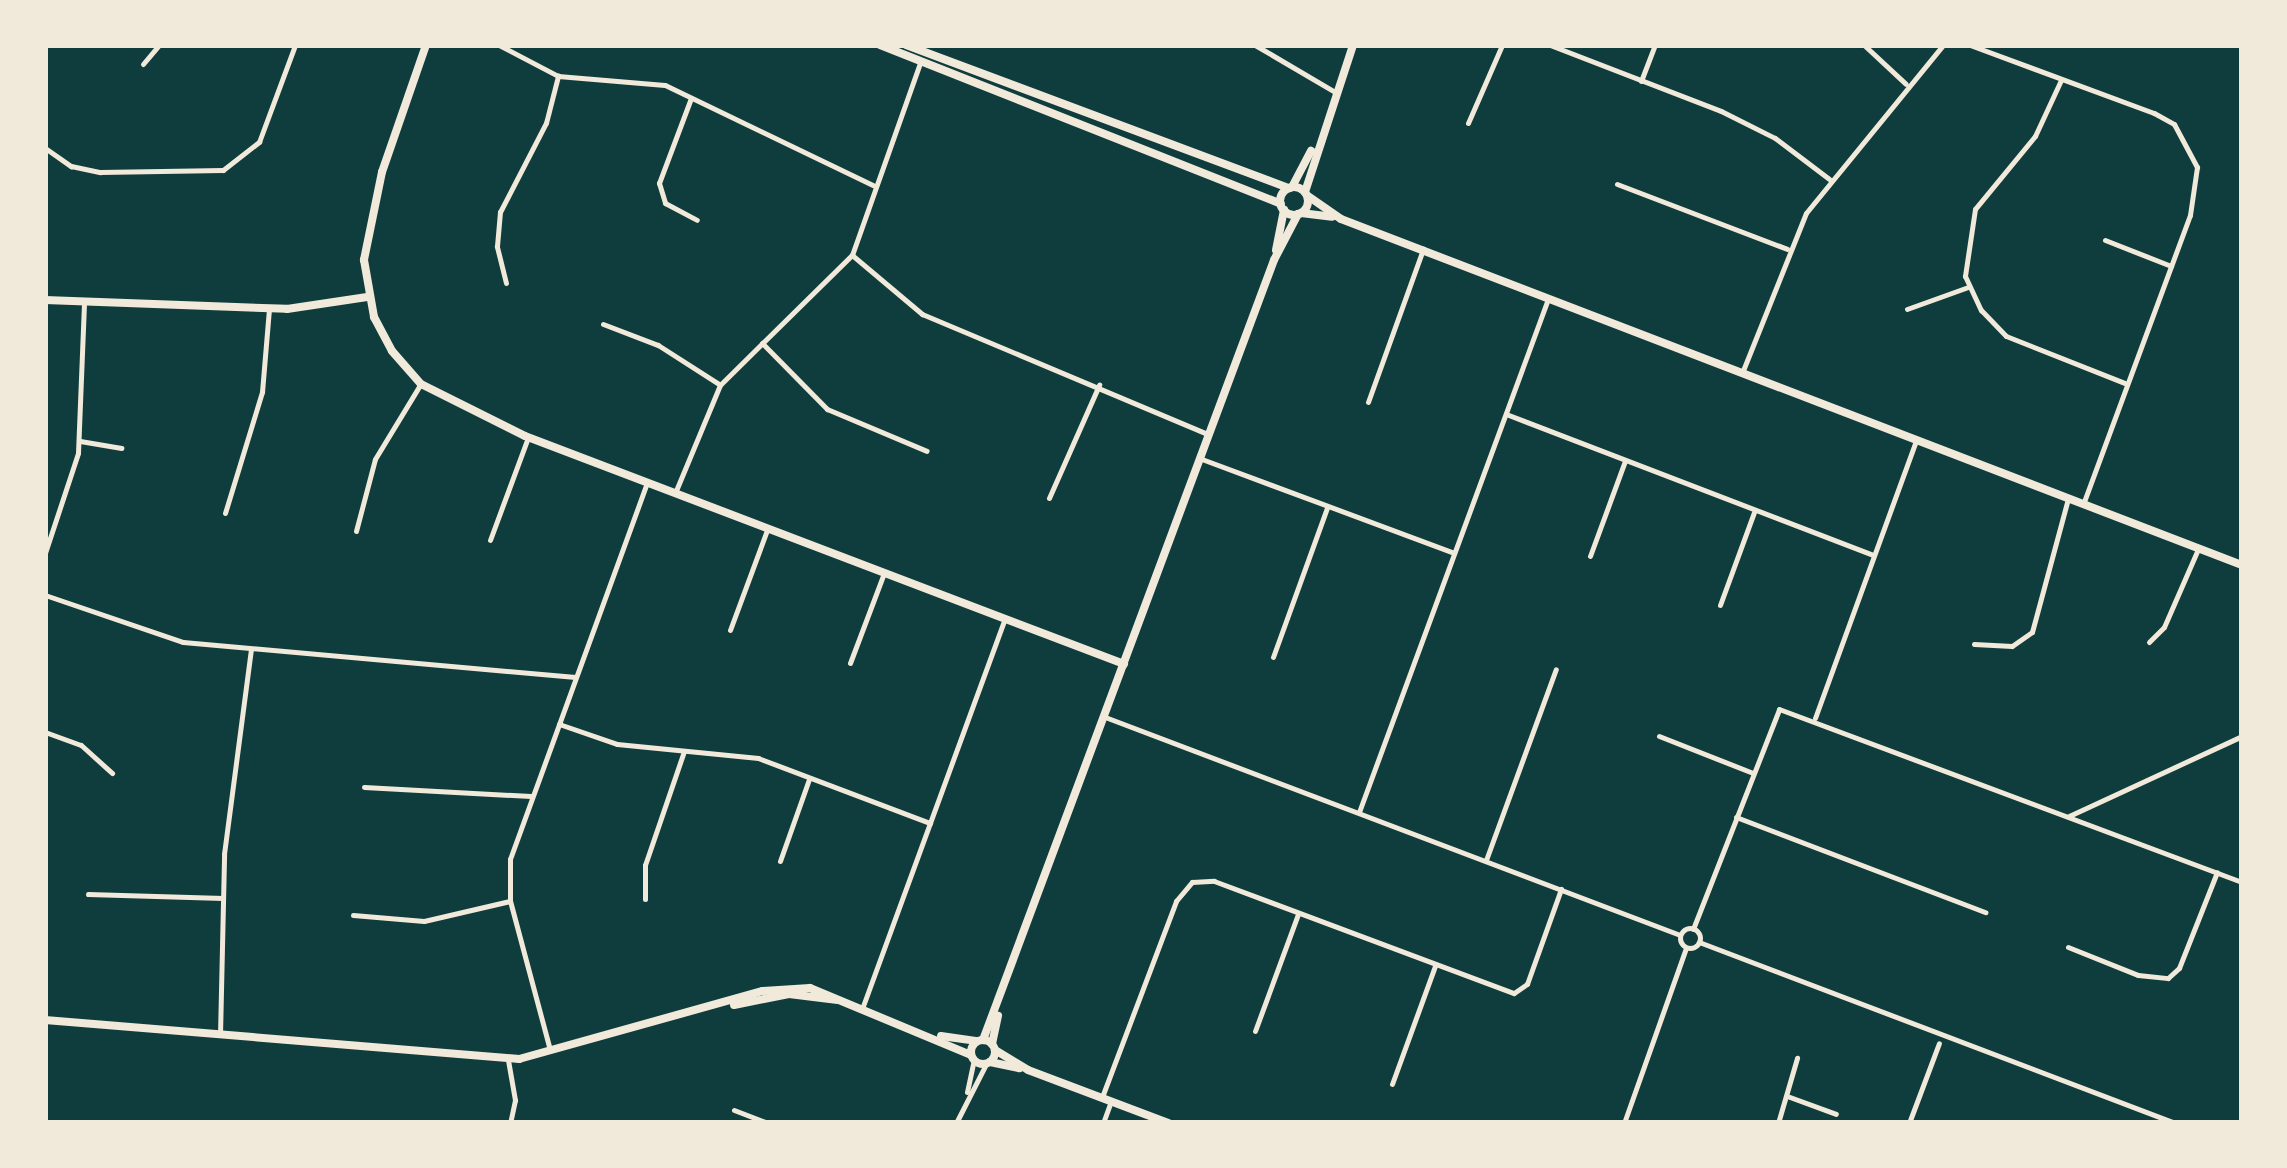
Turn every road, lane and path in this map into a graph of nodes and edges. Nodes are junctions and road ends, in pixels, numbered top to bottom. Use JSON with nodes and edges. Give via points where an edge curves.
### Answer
{"nodes":[{"id":1,"x":160,"y":45,"type":"edge"},
{"id":2,"x":295,"y":45,"type":"edge"},
{"id":3,"x":426,"y":45,"type":"edge"},
{"id":4,"x":499,"y":45,"type":"edge"},
{"id":5,"x":880,"y":45,"type":"edge"},
{"id":6,"x":906,"y":45,"type":"edge"},
{"id":7,"x":1255,"y":45,"type":"edge"},
{"id":8,"x":1353,"y":45,"type":"edge"},
{"id":9,"x":1502,"y":45,"type":"edge"},
{"id":10,"x":1550,"y":45,"type":"edge"},
{"id":11,"x":1655,"y":45,"type":"edge"},
{"id":12,"x":1864,"y":45,"type":"edge"},
{"id":13,"x":1943,"y":45,"type":"edge"},
{"id":14,"x":1970,"y":45,"type":"edge"},
{"id":15,"x":924,"y":52,"type":"junction"},
{"id":16,"x":920,"y":62,"type":"junction"},
{"id":17,"x":143,"y":64,"type":"dead end"},
{"id":18,"x":558,"y":76,"type":"junction"},
{"id":19,"x":1641,"y":80,"type":"junction"},
{"id":20,"x":2061,"y":80,"type":"junction"},
{"id":21,"x":1907,"y":84,"type":"junction"},
{"id":22,"x":1335,"y":92,"type":"junction"},
{"id":23,"x":691,"y":98,"type":"junction"},
{"id":24,"x":1468,"y":123,"type":"dead end"},
{"id":25,"x":1320,"y":134,"type":"junction"},
{"id":26,"x":45,"y":148,"type":"edge"},
{"id":27,"x":1830,"y":180,"type":"junction"},
{"id":28,"x":1617,"y":184,"type":"dead end"},
{"id":29,"x":873,"y":185,"type":"junction"},
{"id":30,"x":1290,"y":187,"type":"junction"},
{"id":31,"x":1306,"y":194,"type":"junction"},
{"id":32,"x":1282,"y":207,"type":"junction"},
{"id":33,"x":1299,"y":214,"type":"junction"},
{"id":34,"x":1341,"y":219,"type":"junction"},
{"id":35,"x":696,"y":220,"type":"dead end"},
{"id":36,"x":2105,"y":240,"type":"dead end"},
{"id":37,"x":1787,"y":248,"type":"junction"},
{"id":38,"x":1423,"y":250,"type":"junction"},
{"id":39,"x":852,"y":255,"type":"junction"},
{"id":40,"x":1274,"y":260,"type":"junction"},
{"id":41,"x":2172,"y":266,"type":"junction"},
{"id":42,"x":506,"y":283,"type":"dead end"},
{"id":43,"x":1968,"y":287,"type":"junction"},
{"id":44,"x":1549,"y":296,"type":"junction"},
{"id":45,"x":367,"y":297,"type":"junction"},
{"id":46,"x":45,"y":300,"type":"edge"},
{"id":47,"x":84,"y":301,"type":"junction"},
{"id":48,"x":269,"y":308,"type":"junction"},
{"id":49,"x":1907,"y":309,"type":"dead end"},
{"id":50,"x":603,"y":324,"type":"dead end"},
{"id":51,"x":762,"y":343,"type":"junction"},
{"id":52,"x":1742,"y":373,"type":"junction"},
{"id":53,"x":421,"y":384,"type":"junction"},
{"id":54,"x":1098,"y":384,"type":"junction"},
{"id":55,"x":2127,"y":384,"type":"junction"},
{"id":56,"x":720,"y":385,"type":"junction"},
{"id":57,"x":1368,"y":402,"type":"dead end"},
{"id":58,"x":1506,"y":414,"type":"junction"},
{"id":59,"x":1208,"y":434,"type":"junction"},
{"id":60,"x":528,"y":437,"type":"junction"},
{"id":61,"x":1916,"y":441,"type":"junction"},
{"id":62,"x":80,"y":442,"type":"junction"},
{"id":63,"x":121,"y":448,"type":"dead end"},
{"id":64,"x":927,"y":451,"type":"dead end"},
{"id":65,"x":1199,"y":458,"type":"junction"},
{"id":66,"x":1625,"y":461,"type":"junction"},
{"id":67,"x":648,"y":482,"type":"junction"},
{"id":68,"x":676,"y":492,"type":"junction"},
{"id":69,"x":1049,"y":498,"type":"dead end"},
{"id":70,"x":2068,"y":499,"type":"junction"},
{"id":71,"x":2083,"y":505,"type":"junction"},
{"id":72,"x":1327,"y":508,"type":"junction"},
{"id":73,"x":1754,"y":512,"type":"junction"},
{"id":74,"x":225,"y":513,"type":"dead end"},
{"id":75,"x":768,"y":528,"type":"junction"},
{"id":76,"x":356,"y":531,"type":"dead end"},
{"id":77,"x":490,"y":540,"type":"dead end"},
{"id":78,"x":2198,"y":548,"type":"junction"},
{"id":79,"x":45,"y":553,"type":"edge"},
{"id":80,"x":1454,"y":553,"type":"junction"},
{"id":81,"x":1590,"y":556,"type":"dead end"},
{"id":82,"x":1873,"y":556,"type":"junction"},
{"id":83,"x":2242,"y":566,"type":"edge"},
{"id":84,"x":884,"y":573,"type":"junction"},
{"id":85,"x":45,"y":595,"type":"edge"},
{"id":86,"x":1720,"y":605,"type":"dead end"},
{"id":87,"x":1004,"y":620,"type":"junction"},
{"id":88,"x":730,"y":630,"type":"dead end"},
{"id":89,"x":2148,"y":642,"type":"dead end"},
{"id":90,"x":1974,"y":644,"type":"dead end"},
{"id":91,"x":251,"y":650,"type":"junction"},
{"id":92,"x":1273,"y":657,"type":"dead end"},
{"id":93,"x":850,"y":663,"type":"dead end"},
{"id":94,"x":1124,"y":664,"type":"junction"},
{"id":95,"x":1556,"y":670,"type":"dead end"},
{"id":96,"x":575,"y":677,"type":"junction"},
{"id":97,"x":1105,"y":717,"type":"junction"},
{"id":98,"x":1814,"y":718,"type":"junction"},
{"id":99,"x":559,"y":724,"type":"junction"},
{"id":100,"x":45,"y":732,"type":"edge"},
{"id":101,"x":1659,"y":736,"type":"dead end"},
{"id":102,"x":2242,"y":736,"type":"edge"},
{"id":103,"x":684,"y":751,"type":"junction"},
{"id":104,"x":112,"y":773,"type":"dead end"},
{"id":105,"x":1752,"y":773,"type":"junction"},
{"id":106,"x":809,"y":778,"type":"junction"},
{"id":107,"x":364,"y":787,"type":"dead end"},
{"id":108,"x":532,"y":796,"type":"junction"},
{"id":109,"x":1359,"y":812,"type":"junction"},
{"id":110,"x":2069,"y":816,"type":"junction"},
{"id":111,"x":1736,"y":818,"type":"junction"},
{"id":112,"x":930,"y":823,"type":"junction"},
{"id":113,"x":1486,"y":860,"type":"junction"},
{"id":114,"x":780,"y":861,"type":"dead end"},
{"id":115,"x":2217,"y":872,"type":"junction"},
{"id":116,"x":2242,"y":882,"type":"edge"},
{"id":117,"x":1560,"y":888,"type":"junction"},
{"id":118,"x":88,"y":894,"type":"dead end"},
{"id":119,"x":223,"y":898,"type":"junction"},
{"id":120,"x":645,"y":900,"type":"dead end"},
{"id":121,"x":510,"y":901,"type":"junction"},
{"id":122,"x":1984,"y":912,"type":"dead end"},
{"id":123,"x":1298,"y":914,"type":"junction"},
{"id":124,"x":354,"y":915,"type":"dead end"},
{"id":125,"x":1693,"y":929,"type":"junction"},
{"id":126,"x":1680,"y":935,"type":"junction"},
{"id":127,"x":1700,"y":942,"type":"junction"},
{"id":128,"x":1686,"y":948,"type":"junction"},
{"id":129,"x":2068,"y":948,"type":"dead end"},
{"id":130,"x":1435,"y":966,"type":"junction"},
{"id":131,"x":860,"y":1005,"type":"junction"},
{"id":132,"x":45,"y":1020,"type":"edge"},
{"id":133,"x":1255,"y":1031,"type":"dead end"},
{"id":134,"x":220,"y":1036,"type":"junction"},
{"id":135,"x":936,"y":1036,"type":"junction"},
{"id":136,"x":1939,"y":1043,"type":"dead end"},
{"id":137,"x":987,"y":1044,"type":"junction"},
{"id":138,"x":551,"y":1053,"type":"junction"},
{"id":139,"x":973,"y":1057,"type":"junction"},
{"id":140,"x":1797,"y":1058,"type":"dead end"},
{"id":141,"x":508,"y":1060,"type":"junction"},
{"id":142,"x":988,"y":1063,"type":"junction"},
{"id":143,"x":1028,"y":1070,"type":"junction"},
{"id":144,"x":1392,"y":1084,"type":"dead end"},
{"id":145,"x":1787,"y":1096,"type":"junction"},
{"id":146,"x":1106,"y":1099,"type":"junction"},
{"id":147,"x":965,"y":1100,"type":"junction"},
{"id":148,"x":734,"y":1110,"type":"dead end"},
{"id":149,"x":1836,"y":1114,"type":"dead end"},
{"id":150,"x":510,"y":1123,"type":"edge"},
{"id":151,"x":768,"y":1123,"type":"edge"},
{"id":152,"x":956,"y":1123,"type":"edge"},
{"id":153,"x":1103,"y":1123,"type":"edge"},
{"id":154,"x":1168,"y":1123,"type":"edge"},
{"id":155,"x":1624,"y":1123,"type":"edge"},
{"id":156,"x":1778,"y":1123,"type":"edge"},
{"id":157,"x":1908,"y":1123,"type":"edge"},
{"id":158,"x":2175,"y":1123,"type":"edge"}],
"edges":[{"from":1,"to":17,"type":"street"},
{"from":2,"to":26,"type":"street","via":[[259,142],[223,170],[100,172],[71,166]]},
{"from":3,"to":45,"type":"street","via":[[375,195],[366,238]]},
{"from":4,"to":18,"type":"street"},
{"from":5,"to":16,"type":"street"},
{"from":6,"to":15,"type":"street"},
{"from":7,"to":22,"type":"street"},
{"from":8,"to":22,"type":"street"},
{"from":9,"to":24,"type":"street"},
{"from":10,"to":19,"type":"street"},
{"from":11,"to":19,"type":"street"},
{"from":12,"to":21,"type":"street"},
{"from":13,"to":21,"type":"street"},
{"from":14,"to":20,"type":"street"},
{"from":15,"to":16,"type":"street"},
{"from":15,"to":30,"type":"street"},
{"from":16,"to":29,"type":"street"},
{"from":16,"to":32,"type":"street"},
{"from":18,"to":23,"type":"street","via":[[650,82]]},
{"from":18,"to":42,"type":"street","via":[[546,123],[500,212],[497,246]]},
{"from":19,"to":27,"type":"street","via":[[1775,138]]},
{"from":20,"to":41,"type":"street","via":[[2154,113],[2174,124],[2190,146],[2197,189]]},
{"from":20,"to":43,"type":"street","via":[[2035,136],[1975,209],[1966,245]]},
{"from":21,"to":27,"type":"street"},
{"from":22,"to":25,"type":"street"},
{"from":23,"to":29,"type":"street"},
{"from":23,"to":35,"type":"street","via":[[659,182],[664,203]]},
{"from":25,"to":30,"type":"street"},
{"from":25,"to":31,"type":"street"},
{"from":27,"to":37,"type":"street"},
{"from":28,"to":37,"type":"street"},
{"from":29,"to":39,"type":"street"},
{"from":30,"to":31,"type":"street"},
{"from":30,"to":32,"type":"street"},
{"from":31,"to":33,"type":"street"},
{"from":31,"to":34,"type":"street"},
{"from":32,"to":33,"type":"street"},
{"from":32,"to":40,"type":"street"},
{"from":33,"to":34,"type":"street"},
{"from":33,"to":40,"type":"street"},
{"from":34,"to":38,"type":"street"},
{"from":36,"to":41,"type":"street"},
{"from":37,"to":52,"type":"street"},
{"from":38,"to":44,"type":"street"},
{"from":38,"to":57,"type":"street"},
{"from":39,"to":51,"type":"street"},
{"from":39,"to":54,"type":"street","via":[[922,314]]},
{"from":40,"to":59,"type":"street"},
{"from":41,"to":55,"type":"street"},
{"from":43,"to":49,"type":"street"},
{"from":43,"to":55,"type":"street","via":[[2006,336]]},
{"from":44,"to":52,"type":"street"},
{"from":44,"to":58,"type":"street"},
{"from":45,"to":48,"type":"street","via":[[322,308]]},
{"from":45,"to":53,"type":"street","via":[[392,351]]},
{"from":46,"to":47,"type":"street"},
{"from":47,"to":48,"type":"street"},
{"from":47,"to":62,"type":"street"},
{"from":48,"to":74,"type":"street","via":[[262,392]]},
{"from":50,"to":56,"type":"street","via":[[658,345]]},
{"from":51,"to":56,"type":"street"},
{"from":51,"to":64,"type":"street","via":[[827,409]]},
{"from":52,"to":61,"type":"street"},
{"from":53,"to":60,"type":"street"},
{"from":53,"to":76,"type":"street","via":[[375,458]]},
{"from":54,"to":59,"type":"street"},
{"from":54,"to":69,"type":"street"},
{"from":55,"to":71,"type":"street"},
{"from":56,"to":68,"type":"street"},
{"from":58,"to":66,"type":"street"},
{"from":58,"to":80,"type":"street"},
{"from":59,"to":65,"type":"street"},
{"from":60,"to":67,"type":"street"},
{"from":60,"to":77,"type":"street"},
{"from":61,"to":70,"type":"street"},
{"from":61,"to":82,"type":"street"},
{"from":62,"to":63,"type":"street"},
{"from":62,"to":79,"type":"street"},
{"from":65,"to":72,"type":"street"},
{"from":65,"to":94,"type":"street"},
{"from":66,"to":73,"type":"street"},
{"from":66,"to":81,"type":"street"},
{"from":67,"to":68,"type":"street"},
{"from":67,"to":96,"type":"street"},
{"from":68,"to":75,"type":"street"},
{"from":70,"to":71,"type":"street"},
{"from":70,"to":90,"type":"street","via":[[2032,632],[2012,646]]},
{"from":71,"to":78,"type":"street"},
{"from":72,"to":80,"type":"street"},
{"from":72,"to":92,"type":"street"},
{"from":73,"to":82,"type":"street"},
{"from":73,"to":86,"type":"street"},
{"from":75,"to":84,"type":"street"},
{"from":75,"to":88,"type":"street"},
{"from":78,"to":83,"type":"street"},
{"from":78,"to":89,"type":"street","via":[[2164,627]]},
{"from":80,"to":109,"type":"street"},
{"from":82,"to":98,"type":"street"},
{"from":84,"to":87,"type":"street"},
{"from":84,"to":93,"type":"street"},
{"from":85,"to":91,"type":"street","via":[[183,642]]},
{"from":87,"to":94,"type":"street"},
{"from":87,"to":112,"type":"street"},
{"from":91,"to":96,"type":"street"},
{"from":91,"to":119,"type":"street"},
{"from":94,"to":97,"type":"street"},
{"from":95,"to":113,"type":"street"},
{"from":96,"to":99,"type":"street"},
{"from":97,"to":109,"type":"street"},
{"from":97,"to":137,"type":"street"},
{"from":98,"to":105,"type":"street","via":[[1779,708]]},
{"from":98,"to":110,"type":"street"},
{"from":99,"to":103,"type":"street","via":[[602,740]]},
{"from":99,"to":108,"type":"street"},
{"from":100,"to":104,"type":"street","via":[[81,745]]},
{"from":101,"to":105,"type":"street"},
{"from":102,"to":110,"type":"street"},
{"from":103,"to":106,"type":"street","via":[[758,758]]},
{"from":103,"to":120,"type":"street","via":[[645,864]]},
{"from":105,"to":111,"type":"street"},
{"from":106,"to":112,"type":"street"},
{"from":106,"to":114,"type":"street"},
{"from":107,"to":108,"type":"street"},
{"from":108,"to":121,"type":"street","via":[[510,859]]},
{"from":109,"to":113,"type":"street"},
{"from":110,"to":115,"type":"street"},
{"from":111,"to":122,"type":"street"},
{"from":111,"to":125,"type":"street"},
{"from":112,"to":131,"type":"street"},
{"from":113,"to":117,"type":"street"},
{"from":115,"to":116,"type":"street"},
{"from":115,"to":129,"type":"street","via":[[2179,968],[2168,978],[2138,975]]},
{"from":117,"to":126,"type":"street"},
{"from":117,"to":130,"type":"street","via":[[1522,991]]},
{"from":118,"to":119,"type":"street"},
{"from":119,"to":134,"type":"street"},
{"from":121,"to":124,"type":"street","via":[[424,921]]},
{"from":121,"to":138,"type":"street"},
{"from":123,"to":130,"type":"street"},
{"from":123,"to":133,"type":"street"},
{"from":123,"to":146,"type":"street","via":[[1214,881],[1182,890]]},
{"from":125,"to":126,"type":"street"},
{"from":125,"to":127,"type":"street"},
{"from":126,"to":128,"type":"street"},
{"from":127,"to":128,"type":"street"},
{"from":127,"to":158,"type":"street"},
{"from":128,"to":155,"type":"street"},
{"from":130,"to":144,"type":"street"},
{"from":131,"to":135,"type":"street"},
{"from":131,"to":138,"type":"street","via":[[788,994]]},
{"from":132,"to":134,"type":"street"},
{"from":134,"to":141,"type":"street"},
{"from":135,"to":137,"type":"street"},
{"from":135,"to":139,"type":"street"},
{"from":136,"to":157,"type":"street"},
{"from":137,"to":139,"type":"street"},
{"from":137,"to":142,"type":"street"},
{"from":137,"to":143,"type":"street"},
{"from":138,"to":141,"type":"street"},
{"from":139,"to":142,"type":"street"},
{"from":139,"to":147,"type":"street"},
{"from":140,"to":145,"type":"street"},
{"from":141,"to":150,"type":"street","via":[[515,1100]]},
{"from":142,"to":143,"type":"street"},
{"from":142,"to":147,"type":"street"},
{"from":143,"to":146,"type":"street"},
{"from":145,"to":149,"type":"street"},
{"from":145,"to":156,"type":"street"},
{"from":146,"to":153,"type":"street"},
{"from":146,"to":154,"type":"street"},
{"from":147,"to":152,"type":"street"},
{"from":148,"to":151,"type":"street"}]}
